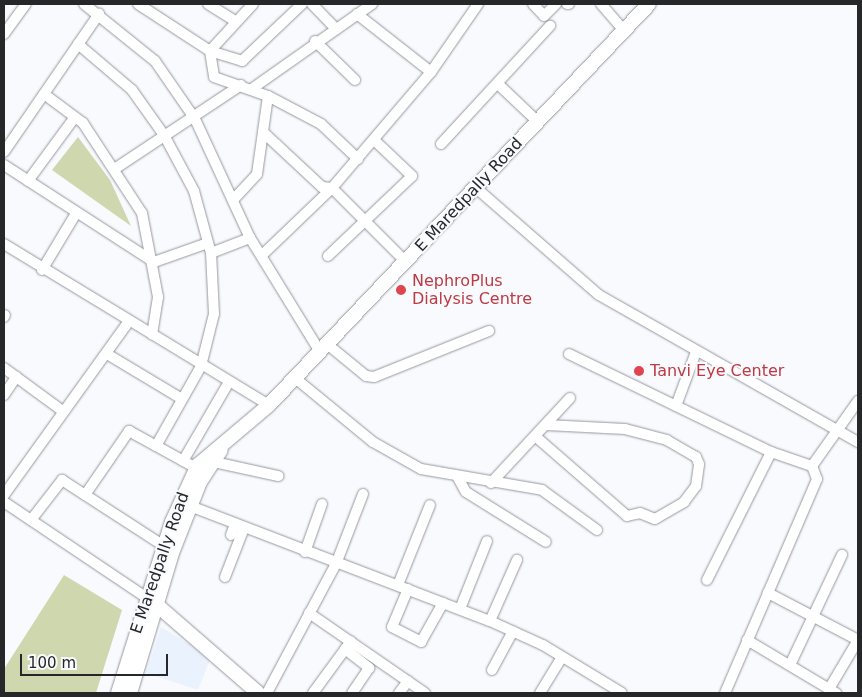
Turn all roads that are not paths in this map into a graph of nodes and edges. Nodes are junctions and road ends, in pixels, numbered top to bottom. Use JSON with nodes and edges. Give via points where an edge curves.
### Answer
{"nodes":[{"id":1,"x":84,"y":4,"type":"edge"},
{"id":2,"x":138,"y":4,"type":"edge"},
{"id":3,"x":208,"y":4,"type":"edge"},
{"id":4,"x":253,"y":4,"type":"edge"},
{"id":5,"x":302,"y":4,"type":"edge"},
{"id":6,"x":312,"y":4,"type":"edge"},
{"id":7,"x":372,"y":4,"type":"edge"},
{"id":8,"x":478,"y":4,"type":"edge"},
{"id":9,"x":533,"y":4,"type":"edge"},
{"id":10,"x":556,"y":4,"type":"edge"},
{"id":11,"x":601,"y":4,"type":"edge"},
{"id":12,"x":22,"y":5,"type":"edge"},
{"id":13,"x":642,"y":6,"type":"edge"},
{"id":14,"x":99,"y":14,"type":"junction"},
{"id":15,"x":357,"y":14,"type":"junction"},
{"id":16,"x":234,"y":20,"type":"junction"},
{"id":17,"x":550,"y":26,"type":"dead end"},
{"id":18,"x":336,"y":29,"type":"junction"},
{"id":19,"x":624,"y":30,"type":"junction"},
{"id":20,"x":4,"y":34,"type":"edge"},
{"id":21,"x":315,"y":41,"type":"junction"},
{"id":22,"x":78,"y":44,"type":"junction"},
{"id":23,"x":210,"y":51,"type":"junction"},
{"id":24,"x":431,"y":72,"type":"junction"},
{"id":25,"x":355,"y":80,"type":"dead end"},
{"id":26,"x":241,"y":84,"type":"junction"},
{"id":27,"x":498,"y":84,"type":"junction"},
{"id":28,"x":252,"y":88,"type":"junction"},
{"id":29,"x":44,"y":94,"type":"junction"},
{"id":30,"x":268,"y":96,"type":"junction"},
{"id":31,"x":75,"y":117,"type":"junction"},
{"id":32,"x":195,"y":119,"type":"junction"},
{"id":33,"x":538,"y":122,"type":"junction"},
{"id":34,"x":262,"y":132,"type":"junction"},
{"id":35,"x":164,"y":135,"type":"junction"},
{"id":36,"x":374,"y":140,"type":"junction"},
{"id":37,"x":441,"y":144,"type":"dead end"},
{"id":38,"x":4,"y":152,"type":"edge"},
{"id":39,"x":358,"y":159,"type":"junction"},
{"id":40,"x":4,"y":165,"type":"edge"},
{"id":41,"x":116,"y":168,"type":"junction"},
{"id":42,"x":28,"y":181,"type":"junction"},
{"id":43,"x":475,"y":187,"type":"junction"},
{"id":44,"x":332,"y":188,"type":"junction"},
{"id":45,"x":233,"y":200,"type":"junction"},
{"id":46,"x":75,"y":215,"type":"junction"},
{"id":47,"x":365,"y":220,"type":"junction"},
{"id":48,"x":250,"y":238,"type":"junction"},
{"id":49,"x":4,"y":244,"type":"edge"},
{"id":50,"x":209,"y":248,"type":"junction"},
{"id":51,"x":261,"y":256,"type":"junction"},
{"id":52,"x":328,"y":256,"type":"dead end"},
{"id":53,"x":154,"y":262,"type":"junction"},
{"id":54,"x":406,"y":262,"type":"junction"},
{"id":55,"x":42,"y":270,"type":"junction"},
{"id":56,"x":128,"y":321,"type":"junction"},
{"id":57,"x":489,"y":330,"type":"dead end"},
{"id":58,"x":152,"y":335,"type":"junction"},
{"id":59,"x":323,"y":348,"type":"junction"},
{"id":60,"x":696,"y":352,"type":"junction"},
{"id":61,"x":107,"y":354,"type":"junction"},
{"id":62,"x":569,"y":354,"type":"dead end"},
{"id":63,"x":201,"y":366,"type":"junction"},
{"id":64,"x":4,"y":368,"type":"edge"},
{"id":65,"x":16,"y":377,"type":"junction"},
{"id":66,"x":295,"y":378,"type":"junction"},
{"id":67,"x":229,"y":382,"type":"junction"},
{"id":68,"x":4,"y":395,"type":"edge"},
{"id":69,"x":570,"y":398,"type":"dead end"},
{"id":70,"x":182,"y":399,"type":"junction"},
{"id":71,"x":858,"y":401,"type":"edge"},
{"id":72,"x":269,"y":405,"type":"junction"},
{"id":73,"x":676,"y":406,"type":"junction"},
{"id":74,"x":64,"y":412,"type":"junction"},
{"id":75,"x":546,"y":425,"type":"junction"},
{"id":76,"x":838,"y":427,"type":"junction"},
{"id":77,"x":535,"y":436,"type":"junction"},
{"id":78,"x":858,"y":442,"type":"edge"},
{"id":79,"x":156,"y":446,"type":"junction"},
{"id":80,"x":223,"y":447,"type":"junction"},
{"id":81,"x":771,"y":452,"type":"junction"},
{"id":82,"x":183,"y":461,"type":"junction"},
{"id":83,"x":214,"y":462,"type":"junction"},
{"id":84,"x":812,"y":466,"type":"junction"},
{"id":85,"x":196,"y":468,"type":"junction"},
{"id":86,"x":278,"y":476,"type":"dead end"},
{"id":87,"x":457,"y":476,"type":"junction"},
{"id":88,"x":491,"y":483,"type":"junction"},
{"id":89,"x":362,"y":494,"type":"dead end"},
{"id":90,"x":4,"y":495,"type":"edge"},
{"id":91,"x":85,"y":495,"type":"junction"},
{"id":92,"x":4,"y":502,"type":"edge"},
{"id":93,"x":322,"y":504,"type":"dead end"},
{"id":94,"x":430,"y":505,"type":"dead end"},
{"id":95,"x":190,"y":506,"type":"junction"},
{"id":96,"x":31,"y":520,"type":"junction"},
{"id":97,"x":237,"y":530,"type":"junction"},
{"id":98,"x":597,"y":530,"type":"dead end"},
{"id":99,"x":488,"y":541,"type":"dead end"},
{"id":100,"x":546,"y":542,"type":"dead end"},
{"id":101,"x":164,"y":546,"type":"junction"},
{"id":102,"x":306,"y":552,"type":"junction"},
{"id":103,"x":842,"y":555,"type":"dead end"},
{"id":104,"x":517,"y":560,"type":"dead end"},
{"id":105,"x":336,"y":564,"type":"junction"},
{"id":106,"x":225,"y":577,"type":"dead end"},
{"id":107,"x":708,"y":580,"type":"dead end"},
{"id":108,"x":398,"y":584,"type":"junction"},
{"id":109,"x":408,"y":588,"type":"junction"},
{"id":110,"x":768,"y":593,"type":"junction"},
{"id":111,"x":152,"y":600,"type":"junction"},
{"id":112,"x":443,"y":603,"type":"junction"},
{"id":113,"x":460,"y":609,"type":"junction"},
{"id":114,"x":308,"y":613,"type":"junction"},
{"id":115,"x":815,"y":616,"type":"junction"},
{"id":116,"x":490,"y":620,"type":"junction"},
{"id":117,"x":513,"y":631,"type":"junction"},
{"id":118,"x":747,"y":640,"type":"junction"},
{"id":119,"x":858,"y":640,"type":"edge"},
{"id":120,"x":348,"y":645,"type":"junction"},
{"id":121,"x":562,"y":656,"type":"junction"},
{"id":122,"x":790,"y":665,"type":"junction"},
{"id":123,"x":492,"y":670,"type":"dead end"},
{"id":124,"x":408,"y":681,"type":"junction"},
{"id":125,"x":832,"y":691,"type":"edge"},
{"id":126,"x":118,"y":693,"type":"edge"},
{"id":127,"x":130,"y":693,"type":"edge"},
{"id":128,"x":258,"y":693,"type":"edge"},
{"id":129,"x":268,"y":693,"type":"edge"},
{"id":130,"x":313,"y":693,"type":"edge"},
{"id":131,"x":352,"y":693,"type":"edge"},
{"id":132,"x":400,"y":693,"type":"edge"},
{"id":133,"x":426,"y":693,"type":"edge"},
{"id":134,"x":540,"y":693,"type":"edge"},
{"id":135,"x":622,"y":693,"type":"edge"},
{"id":136,"x":725,"y":693,"type":"edge"}],
"edges":[{"from":1,"to":14,"type":"street"},
{"from":2,"to":23,"type":"street"},
{"from":3,"to":16,"type":"street"},
{"from":4,"to":16,"type":"street"},
{"from":5,"to":23,"type":"street","via":[[242,61]]},
{"from":6,"to":18,"type":"street"},
{"from":7,"to":15,"type":"street"},
{"from":8,"to":24,"type":"street"},
{"from":9,"to":10,"type":"street","via":[[544,16]]},
{"from":11,"to":19,"type":"street"},
{"from":12,"to":20,"type":"street"},
{"from":13,"to":19,"type":"main road","name":"E Maredpally Road"},
{"from":14,"to":22,"type":"street"},
{"from":14,"to":32,"type":"street","via":[[155,61]]},
{"from":15,"to":18,"type":"street"},
{"from":15,"to":24,"type":"street"},
{"from":16,"to":23,"type":"street"},
{"from":17,"to":27,"type":"street"},
{"from":18,"to":21,"type":"street"},
{"from":19,"to":33,"type":"main road","name":"E Maredpally Road"},
{"from":21,"to":25,"type":"street"},
{"from":21,"to":28,"type":"street"},
{"from":22,"to":29,"type":"street"},
{"from":22,"to":35,"type":"street","via":[[132,90]]},
{"from":23,"to":26,"type":"street","via":[[214,77]]},
{"from":24,"to":36,"type":"street"},
{"from":26,"to":28,"type":"street"},
{"from":26,"to":32,"type":"street"},
{"from":27,"to":33,"type":"street"},
{"from":27,"to":37,"type":"street"},
{"from":28,"to":30,"type":"street"},
{"from":29,"to":31,"type":"street"},
{"from":29,"to":38,"type":"street"},
{"from":30,"to":34,"type":"street"},
{"from":30,"to":39,"type":"street","via":[[321,124]]},
{"from":31,"to":41,"type":"street"},
{"from":31,"to":42,"type":"street"},
{"from":32,"to":35,"type":"street"},
{"from":32,"to":45,"type":"street"},
{"from":33,"to":43,"type":"main road","name":"E Maredpally Road"},
{"from":34,"to":44,"type":"street","via":[[322,187]]},
{"from":34,"to":45,"type":"street","via":[[257,174]]},
{"from":35,"to":41,"type":"street"},
{"from":35,"to":50,"type":"street","via":[[194,191]]},
{"from":36,"to":39,"type":"street"},
{"from":36,"to":47,"type":"street","via":[[412,176]]},
{"from":39,"to":44,"type":"street"},
{"from":40,"to":42,"type":"street"},
{"from":41,"to":53,"type":"street","via":[[142,213]]},
{"from":42,"to":46,"type":"street"},
{"from":43,"to":54,"type":"main road","name":"E Maredpally Road"},
{"from":43,"to":60,"type":"street","via":[[599,294]]},
{"from":44,"to":47,"type":"street"},
{"from":44,"to":51,"type":"street"},
{"from":45,"to":48,"type":"street"},
{"from":46,"to":53,"type":"street"},
{"from":46,"to":55,"type":"street"},
{"from":47,"to":52,"type":"street"},
{"from":47,"to":54,"type":"street"},
{"from":48,"to":50,"type":"street"},
{"from":48,"to":51,"type":"street"},
{"from":49,"to":55,"type":"street"},
{"from":50,"to":53,"type":"street"},
{"from":50,"to":63,"type":"street","via":[[214,314]]},
{"from":51,"to":59,"type":"street","via":[[279,292]]},
{"from":53,"to":58,"type":"street","via":[[158,297]]},
{"from":54,"to":59,"type":"main road","name":"E Maredpally Road"},
{"from":55,"to":56,"type":"street"},
{"from":56,"to":58,"type":"street"},
{"from":56,"to":61,"type":"street"},
{"from":57,"to":59,"type":"street","via":[[374,377],[366,376]]},
{"from":58,"to":63,"type":"street"},
{"from":59,"to":66,"type":"main road","name":"E Maredpally Road"},
{"from":60,"to":73,"type":"street"},
{"from":60,"to":76,"type":"street"},
{"from":61,"to":70,"type":"street"},
{"from":61,"to":74,"type":"street"},
{"from":62,"to":73,"type":"street"},
{"from":63,"to":67,"type":"street"},
{"from":63,"to":70,"type":"street"},
{"from":64,"to":65,"type":"street"},
{"from":65,"to":68,"type":"street"},
{"from":65,"to":74,"type":"street"},
{"from":66,"to":72,"type":"main road","name":"E Maredpally Road"},
{"from":66,"to":87,"type":"street","via":[[373,442],[420,469]]},
{"from":67,"to":72,"type":"street"},
{"from":67,"to":82,"type":"street"},
{"from":69,"to":75,"type":"street"},
{"from":70,"to":79,"type":"street"},
{"from":71,"to":76,"type":"street"},
{"from":72,"to":80,"type":"main road","name":"E Maredpally Road"},
{"from":73,"to":81,"type":"street"},
{"from":74,"to":90,"type":"street"},
{"from":75,"to":77,"type":"street"},
{"from":75,"to":77,"type":"street","via":[[625,428],[667,440],[696,457],[696,486],[684,502],[655,519],[640,513],[627,516]]},
{"from":76,"to":78,"type":"street"},
{"from":76,"to":84,"type":"street"},
{"from":77,"to":88,"type":"street"},
{"from":79,"to":82,"type":"street"},
{"from":79,"to":91,"type":"street","via":[[129,431]]},
{"from":80,"to":83,"type":"main road","name":"E Maredpally Road"},
{"from":80,"to":85,"type":"main road","name":"E Maredpally Road","via":[[213,450]]},
{"from":81,"to":84,"type":"street"},
{"from":81,"to":107,"type":"street"},
{"from":82,"to":85,"type":"street"},
{"from":83,"to":86,"type":"street"},
{"from":83,"to":95,"type":"main road","name":"E Maredpally Road","via":[[200,482]]},
{"from":84,"to":110,"type":"street","via":[[817,480]]},
{"from":85,"to":101,"type":"main road","name":"E Maredpally Road"},
{"from":87,"to":88,"type":"street"},
{"from":87,"to":100,"type":"street","via":[[466,492]]},
{"from":88,"to":98,"type":"street","via":[[549,492]]},
{"from":89,"to":105,"type":"street"},
{"from":91,"to":96,"type":"street","via":[[62,480]]},
{"from":91,"to":101,"type":"street"},
{"from":92,"to":96,"type":"street"},
{"from":93,"to":102,"type":"street"},
{"from":94,"to":108,"type":"street"},
{"from":95,"to":97,"type":"street"},
{"from":95,"to":111,"type":"main road","name":"E Maredpally Road"},
{"from":96,"to":111,"type":"street"},
{"from":97,"to":102,"type":"street"},
{"from":97,"to":106,"type":"street"},
{"from":99,"to":113,"type":"street"},
{"from":101,"to":111,"type":"main road","name":"E Maredpally Road"},
{"from":102,"to":105,"type":"street"},
{"from":103,"to":115,"type":"street"},
{"from":104,"to":116,"type":"street"},
{"from":105,"to":108,"type":"street"},
{"from":105,"to":114,"type":"street"},
{"from":108,"to":109,"type":"street"},
{"from":109,"to":112,"type":"street"},
{"from":109,"to":112,"type":"street","via":[[392,627],[421,642]]},
{"from":110,"to":115,"type":"street"},
{"from":110,"to":118,"type":"street"},
{"from":111,"to":126,"type":"main road","name":"E Maredpally Road"},
{"from":111,"to":127,"type":"main road","name":"E Maredpally Road"},
{"from":111,"to":128,"type":"main road","via":[[188,635]]},
{"from":112,"to":113,"type":"street"},
{"from":113,"to":116,"type":"street"},
{"from":114,"to":120,"type":"street"},
{"from":114,"to":129,"type":"street"},
{"from":115,"to":119,"type":"street"},
{"from":115,"to":122,"type":"street"},
{"from":116,"to":117,"type":"street"},
{"from":117,"to":121,"type":"street"},
{"from":117,"to":123,"type":"street"},
{"from":118,"to":122,"type":"street"},
{"from":118,"to":136,"type":"street"},
{"from":119,"to":125,"type":"street"},
{"from":120,"to":124,"type":"street"},
{"from":120,"to":130,"type":"street"},
{"from":120,"to":131,"type":"street","via":[[369,668]]},
{"from":121,"to":134,"type":"street"},
{"from":121,"to":135,"type":"street"},
{"from":122,"to":125,"type":"street"},
{"from":124,"to":132,"type":"street"},
{"from":124,"to":133,"type":"street"}]}
